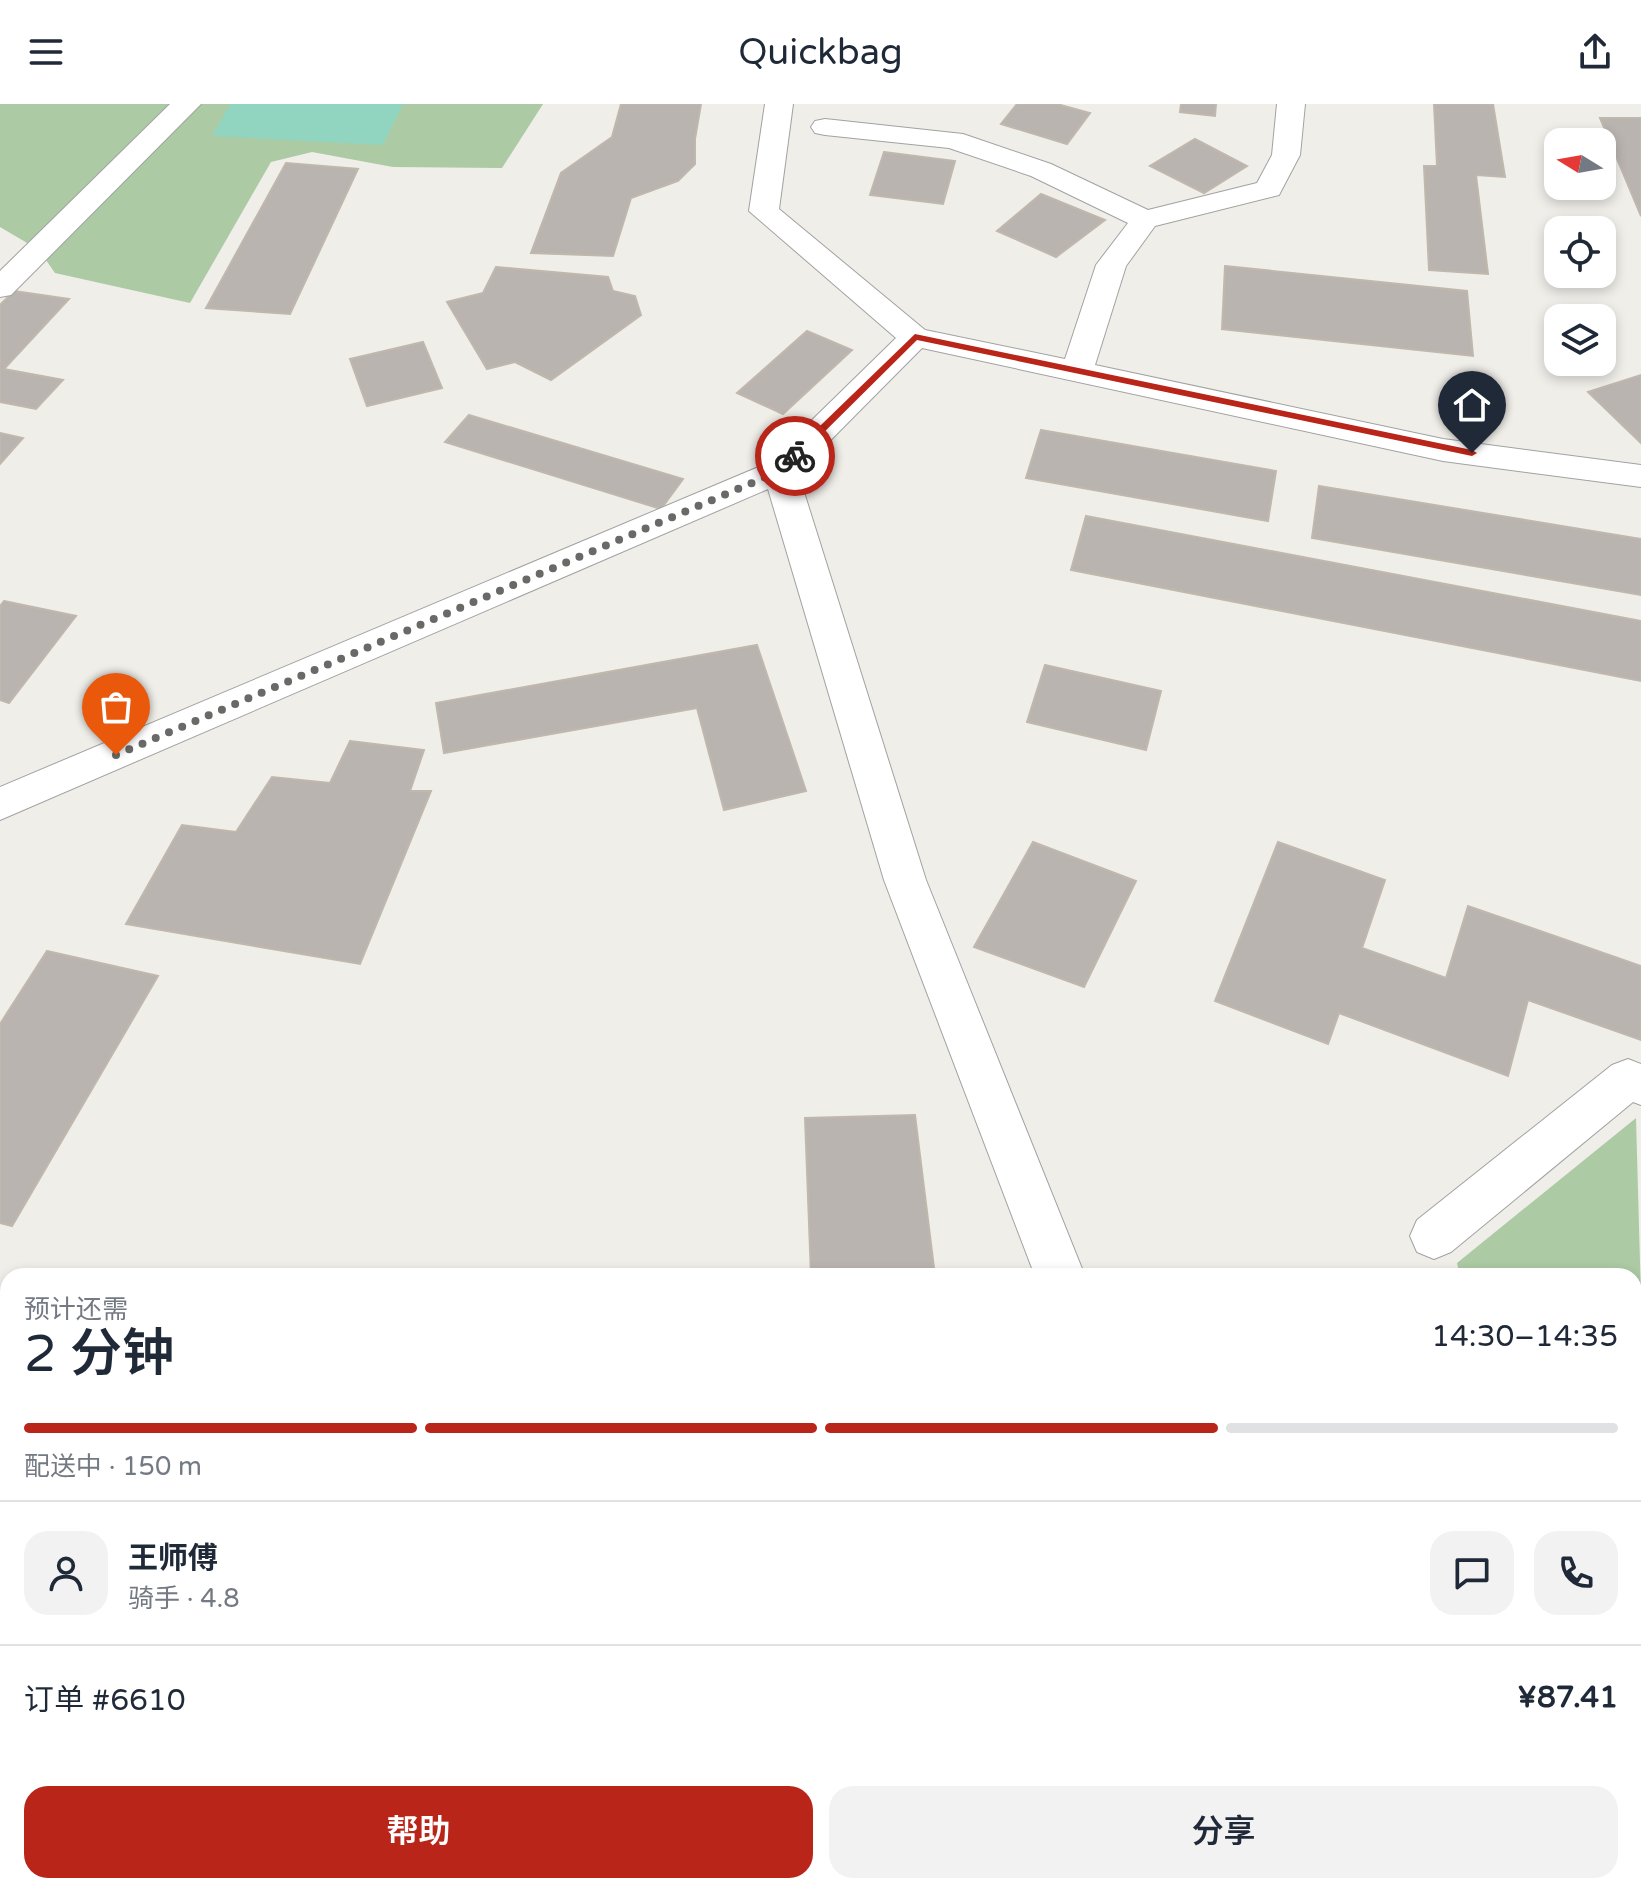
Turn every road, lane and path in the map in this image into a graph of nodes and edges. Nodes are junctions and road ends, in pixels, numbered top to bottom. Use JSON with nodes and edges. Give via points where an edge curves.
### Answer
{"nodes":[{"id":1,"x":187,"y":104,"type":"edge"},
{"id":2,"x":779,"y":104,"type":"edge"},
{"id":3,"x":1291,"y":104,"type":"edge"},
{"id":4,"x":825,"y":127,"type":"dead end"},
{"id":5,"x":1145,"y":220,"type":"junction"},
{"id":6,"x":0,"y":288,"type":"edge"},
{"id":7,"x":915,"y":337,"type":"junction"},
{"id":8,"x":1077,"y":371,"type":"junction"},
{"id":9,"x":780,"y":471,"type":"junction"},
{"id":10,"x":1641,"y":476,"type":"edge"},
{"id":11,"x":0,"y":804,"type":"edge"},
{"id":12,"x":1641,"y":1085,"type":"edge"},
{"id":13,"x":1434,"y":1236,"type":"dead end"},
{"id":14,"x":1057,"y":1268,"type":"edge"}],
"edges":[{"from":1,"to":6,"type":"street"},
{"from":2,"to":7,"type":"street","via":[[764,211]]},
{"from":3,"to":5,"type":"street","via":[[1286,155],[1269,189]]},
{"from":4,"to":5,"type":"street","via":[[953,140],[1041,170]]},
{"from":5,"to":8,"type":"street","via":[[1111,265]]},
{"from":7,"to":8,"type":"street"},
{"from":7,"to":9,"type":"street"},
{"from":8,"to":10,"type":"street","via":[[1443,450]]},
{"from":9,"to":11,"type":"street"},
{"from":9,"to":14,"type":"street","via":[[905,880]]},
{"from":12,"to":13,"type":"street","via":[[1628,1079]]}]}
